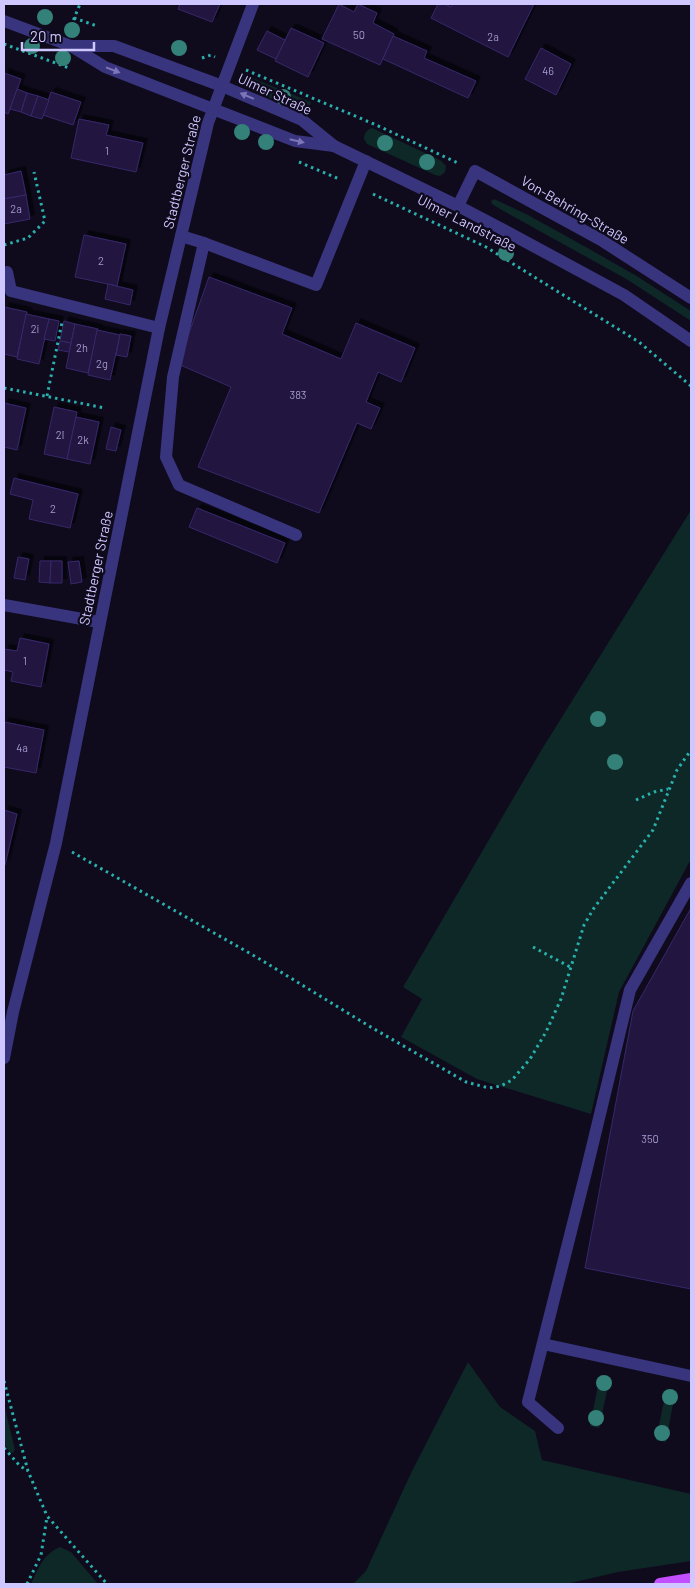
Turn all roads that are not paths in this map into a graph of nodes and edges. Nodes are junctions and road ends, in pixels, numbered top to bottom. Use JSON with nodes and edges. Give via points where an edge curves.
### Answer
{"nodes":[{"id":1,"x":253,"y":4,"type":"edge"},
{"id":2,"x":4,"y":21,"type":"edge"},
{"id":3,"x":71,"y":46,"type":"junction"},
{"id":4,"x":222,"y":86,"type":"junction"},
{"id":5,"x":213,"y":109,"type":"junction"},
{"id":6,"x":334,"y":146,"type":"junction"},
{"id":7,"x":366,"y":161,"type":"junction"},
{"id":8,"x":458,"y":206,"type":"junction"},
{"id":9,"x":181,"y":236,"type":"junction"},
{"id":10,"x":204,"y":242,"type":"junction"},
{"id":11,"x":7,"y":272,"type":"dead end"},
{"id":12,"x":691,"y":298,"type":"edge"},
{"id":13,"x":159,"y":328,"type":"junction"},
{"id":14,"x":691,"y":341,"type":"edge"},
{"id":15,"x":296,"y":535,"type":"dead end"},
{"id":16,"x":4,"y":604,"type":"edge"},
{"id":17,"x":100,"y":622,"type":"junction"},
{"id":18,"x":691,"y":883,"type":"edge"},
{"id":19,"x":4,"y":1058,"type":"edge"},
{"id":20,"x":543,"y":1344,"type":"junction"},
{"id":21,"x":691,"y":1376,"type":"edge"},
{"id":22,"x":558,"y":1428,"type":"dead end"},
{"id":23,"x":691,"y":1579,"type":"edge"},
{"id":24,"x":660,"y":1584,"type":"edge"}],
"edges":[{"from":1,"to":4,"type":"street","name":"Stadtberger Straße"},
{"from":2,"to":3,"type":"street","name":"Ulmer Straße"},
{"from":3,"to":4,"type":"street","name":"Ulmer Straße","via":[[114,46]]},
{"from":3,"to":5,"type":"street","name":"Ulmer Straße","one_way":true,"via":[[105,67]]},
{"from":4,"to":5,"type":"street","name":"Stadtberger Straße"},
{"from":6,"to":4,"type":"street","name":"Ulmer Straße","one_way":true,"via":[[302,120]]},
{"from":5,"to":6,"type":"street","name":"Ulmer Straße","one_way":true,"via":[[295,142]]},
{"from":5,"to":9,"type":"street","name":"Stadtberger Straße"},
{"from":6,"to":7,"type":"street","name":"Ulmer Landstraße"},
{"from":7,"to":8,"type":"street","name":"Ulmer Landstraße"},
{"from":7,"to":10,"type":"street","via":[[316,285]]},
{"from":8,"to":12,"type":"street","name":"Von-Behring-Straße","via":[[475,171],[601,240]]},
{"from":8,"to":14,"type":"street","name":"Ulmer Landstraße","via":[[624,295]]},
{"from":9,"to":10,"type":"street"},
{"from":9,"to":13,"type":"street","name":"Stadtberger Straße"},
{"from":10,"to":15,"type":"street","via":[[172,377],[166,457],[179,485]]},
{"from":11,"to":13,"type":"street","via":[[11,291]]},
{"from":13,"to":17,"type":"street","name":"Stadtberger Straße"},
{"from":16,"to":17,"type":"street"},
{"from":17,"to":19,"type":"street","name":"Stadtberger Straße","via":[[56,843]]},
{"from":18,"to":20,"type":"street","via":[[630,990]]},
{"from":20,"to":21,"type":"street"},
{"from":20,"to":22,"type":"street","via":[[528,1402]]},
{"from":23,"to":24,"type":"main road"}]}
